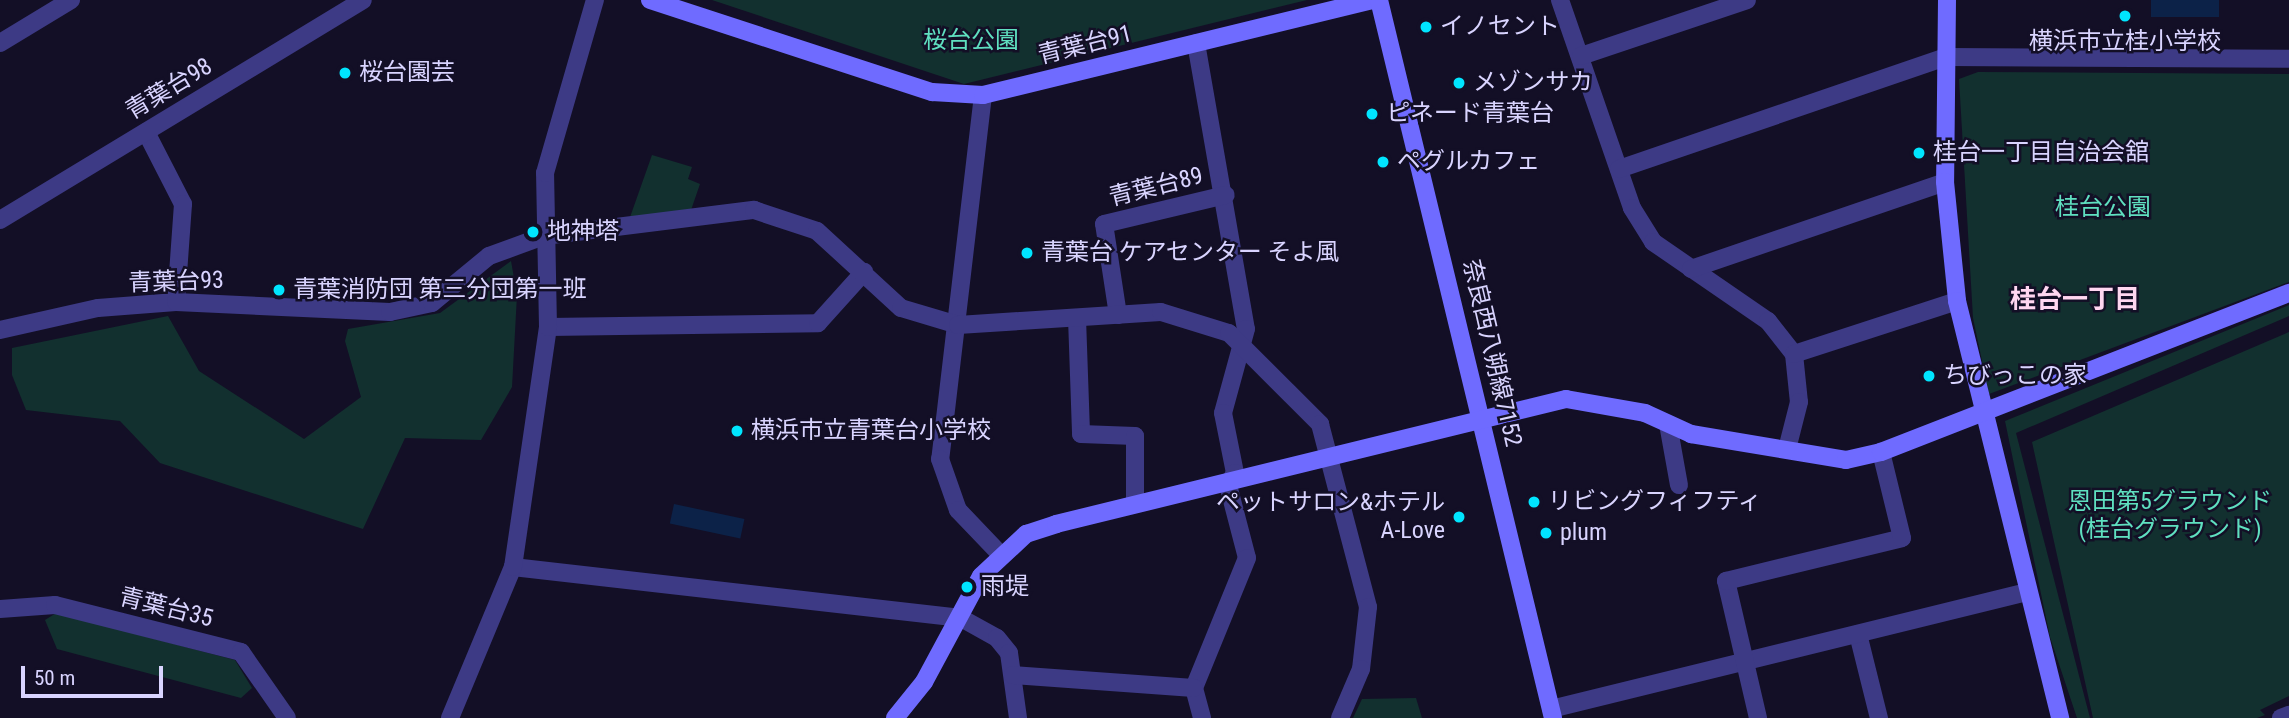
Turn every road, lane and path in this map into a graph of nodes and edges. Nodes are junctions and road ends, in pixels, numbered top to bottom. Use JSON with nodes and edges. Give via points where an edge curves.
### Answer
{"nodes":[{"id":1,"x":71,"y":0,"type":"edge"},
{"id":2,"x":363,"y":0,"type":"edge"},
{"id":3,"x":595,"y":0,"type":"edge"},
{"id":4,"x":650,"y":0,"type":"edge"},
{"id":5,"x":1373,"y":0,"type":"edge"},
{"id":6,"x":1379,"y":0,"type":"edge"},
{"id":7,"x":1560,"y":0,"type":"edge"},
{"id":8,"x":1747,"y":0,"type":"edge"},
{"id":9,"x":1947,"y":0,"type":"edge"},
{"id":10,"x":0,"y":43,"type":"edge"},
{"id":11,"x":1196,"y":43,"type":"junction"},
{"id":12,"x":1581,"y":57,"type":"junction"},
{"id":13,"x":1947,"y":57,"type":"junction"},
{"id":14,"x":2289,"y":59,"type":"edge"},
{"id":15,"x":983,"y":95,"type":"junction"},
{"id":16,"x":146,"y":132,"type":"junction"},
{"id":17,"x":1619,"y":169,"type":"junction"},
{"id":18,"x":1945,"y":182,"type":"junction"},
{"id":19,"x":1226,"y":195,"type":"junction"},
{"id":20,"x":0,"y":220,"type":"edge"},
{"id":21,"x":544,"y":236,"type":"junction"},
{"id":22,"x":1691,"y":269,"type":"junction"},
{"id":23,"x":864,"y":272,"type":"junction"},
{"id":24,"x":2289,"y":293,"type":"edge"},
{"id":25,"x":1956,"y":301,"type":"junction"},
{"id":26,"x":176,"y":302,"type":"junction"},
{"id":27,"x":1118,"y":315,"type":"junction"},
{"id":28,"x":1077,"y":318,"type":"junction"},
{"id":29,"x":958,"y":325,"type":"junction"},
{"id":30,"x":548,"y":327,"type":"junction"},
{"id":31,"x":0,"y":330,"type":"edge"},
{"id":32,"x":1239,"y":342,"type":"junction"},
{"id":33,"x":1794,"y":354,"type":"junction"},
{"id":34,"x":1981,"y":413,"type":"junction"},
{"id":35,"x":1484,"y":422,"type":"junction"},
{"id":36,"x":1668,"y":424,"type":"junction"},
{"id":37,"x":1787,"y":449,"type":"junction"},
{"id":38,"x":1881,"y":452,"type":"junction"},
{"id":39,"x":1332,"y":458,"type":"junction"},
{"id":40,"x":1228,"y":485,"type":"junction"},
{"id":41,"x":1679,"y":485,"type":"dead end"},
{"id":42,"x":1135,"y":502,"type":"junction"},
{"id":43,"x":1000,"y":554,"type":"junction"},
{"id":44,"x":513,"y":567,"type":"junction"},
{"id":45,"x":2025,"y":593,"type":"junction"},
{"id":46,"x":0,"y":609,"type":"edge"},
{"id":47,"x":961,"y":618,"type":"junction"},
{"id":48,"x":1858,"y":634,"type":"junction"},
{"id":49,"x":1745,"y":660,"type":"junction"},
{"id":50,"x":1013,"y":675,"type":"junction"},
{"id":51,"x":1194,"y":688,"type":"junction"},
{"id":52,"x":1552,"y":713,"type":"edge"},
{"id":53,"x":2289,"y":715,"type":"edge"},
{"id":54,"x":287,"y":718,"type":"edge"},
{"id":55,"x":450,"y":718,"type":"edge"},
{"id":56,"x":895,"y":718,"type":"edge"},
{"id":57,"x":1018,"y":718,"type":"edge"},
{"id":58,"x":1202,"y":718,"type":"edge"},
{"id":59,"x":1340,"y":718,"type":"edge"},
{"id":60,"x":1758,"y":718,"type":"edge"},
{"id":61,"x":1878,"y":718,"type":"edge"},
{"id":62,"x":2060,"y":718,"type":"edge"},
{"id":63,"x":2281,"y":718,"type":"edge"}],
"edges":[{"from":1,"to":10,"type":"street"},
{"from":2,"to":16,"type":"street","name":"青葉台98"},
{"from":3,"to":21,"type":"street","via":[[545,173]]},
{"from":4,"to":15,"type":"street","name":"青葉台91","via":[[932,92]]},
{"from":5,"to":11,"type":"street","name":"青葉台91"},
{"from":6,"to":35,"type":"street","name":"奈良西八朔線7152"},
{"from":7,"to":12,"type":"street"},
{"from":8,"to":12,"type":"street"},
{"from":9,"to":13,"type":"street"},
{"from":11,"to":15,"type":"street","name":"青葉台91"},
{"from":11,"to":19,"type":"street"},
{"from":12,"to":17,"type":"street"},
{"from":13,"to":14,"type":"street"},
{"from":13,"to":17,"type":"street"},
{"from":13,"to":18,"type":"street"},
{"from":15,"to":29,"type":"street"},
{"from":16,"to":20,"type":"street","name":"青葉台98"},
{"from":16,"to":26,"type":"street","via":[[183,204]]},
{"from":17,"to":22,"type":"street","via":[[1653,242]]},
{"from":18,"to":22,"type":"street"},
{"from":18,"to":25,"type":"street"},
{"from":19,"to":27,"type":"street","name":"青葉台89","via":[[1104,224]]},
{"from":19,"to":32,"type":"street","via":[[1246,329]]},
{"from":21,"to":23,"type":"street","name":"青葉台93","via":[[754,210],[817,231]]},
{"from":21,"to":26,"type":"street","name":"青葉台93","via":[[489,256],[432,303],[390,312]]},
{"from":21,"to":30,"type":"street"},
{"from":22,"to":33,"type":"street","via":[[1768,321]]},
{"from":23,"to":29,"type":"street","name":"青葉台93","via":[[901,308]]},
{"from":23,"to":30,"type":"street","via":[[818,323]]},
{"from":24,"to":34,"type":"street"},
{"from":25,"to":33,"type":"street"},
{"from":25,"to":34,"type":"street"},
{"from":26,"to":31,"type":"street","name":"青葉台93","via":[[98,308]]},
{"from":27,"to":28,"type":"street","name":"青葉台93"},
{"from":27,"to":32,"type":"street","name":"青葉台93","via":[[1161,312],[1229,333]]},
{"from":28,"to":29,"type":"street","name":"青葉台93"},
{"from":28,"to":42,"type":"street","via":[[1081,434],[1135,436]]},
{"from":29,"to":43,"type":"street","via":[[940,459],[958,510]]},
{"from":30,"to":44,"type":"street"},
{"from":32,"to":39,"type":"street","name":"青葉台93","via":[[1305,405]]},
{"from":32,"to":40,"type":"street","via":[[1223,413],[1234,473]]},
{"from":33,"to":37,"type":"street","via":[[1799,402]]},
{"from":34,"to":38,"type":"street"},
{"from":34,"to":45,"type":"street"},
{"from":35,"to":36,"type":"street","via":[[1566,399],[1632,410]]},
{"from":35,"to":39,"type":"street"},
{"from":35,"to":52,"type":"street","name":"奈良西八朔線7152"},
{"from":36,"to":37,"type":"street","via":[[1691,434]]},
{"from":36,"to":41,"type":"street"},
{"from":37,"to":38,"type":"street","via":[[1846,460]]},
{"from":38,"to":49,"type":"street","via":[[1902,538],[1726,581]]},
{"from":39,"to":40,"type":"street"},
{"from":39,"to":59,"type":"street","name":"青葉台93","via":[[1368,607],[1361,669]]},
{"from":40,"to":42,"type":"street"},
{"from":40,"to":51,"type":"street","via":[[1247,558]]},
{"from":42,"to":43,"type":"street","via":[[1026,534]]},
{"from":43,"to":47,"type":"street"},
{"from":44,"to":47,"type":"street"},
{"from":44,"to":55,"type":"street"},
{"from":45,"to":48,"type":"street"},
{"from":45,"to":62,"type":"street"},
{"from":46,"to":54,"type":"street","name":"青葉台35","via":[[55,605],[241,652]]},
{"from":47,"to":50,"type":"street","via":[[997,638]]},
{"from":47,"to":56,"type":"street"},
{"from":48,"to":49,"type":"street"},
{"from":48,"to":61,"type":"street"},
{"from":49,"to":52,"type":"street"},
{"from":49,"to":60,"type":"street"},
{"from":50,"to":51,"type":"street"},
{"from":50,"to":57,"type":"street"},
{"from":51,"to":58,"type":"street"},
{"from":53,"to":63,"type":"street"}]}
